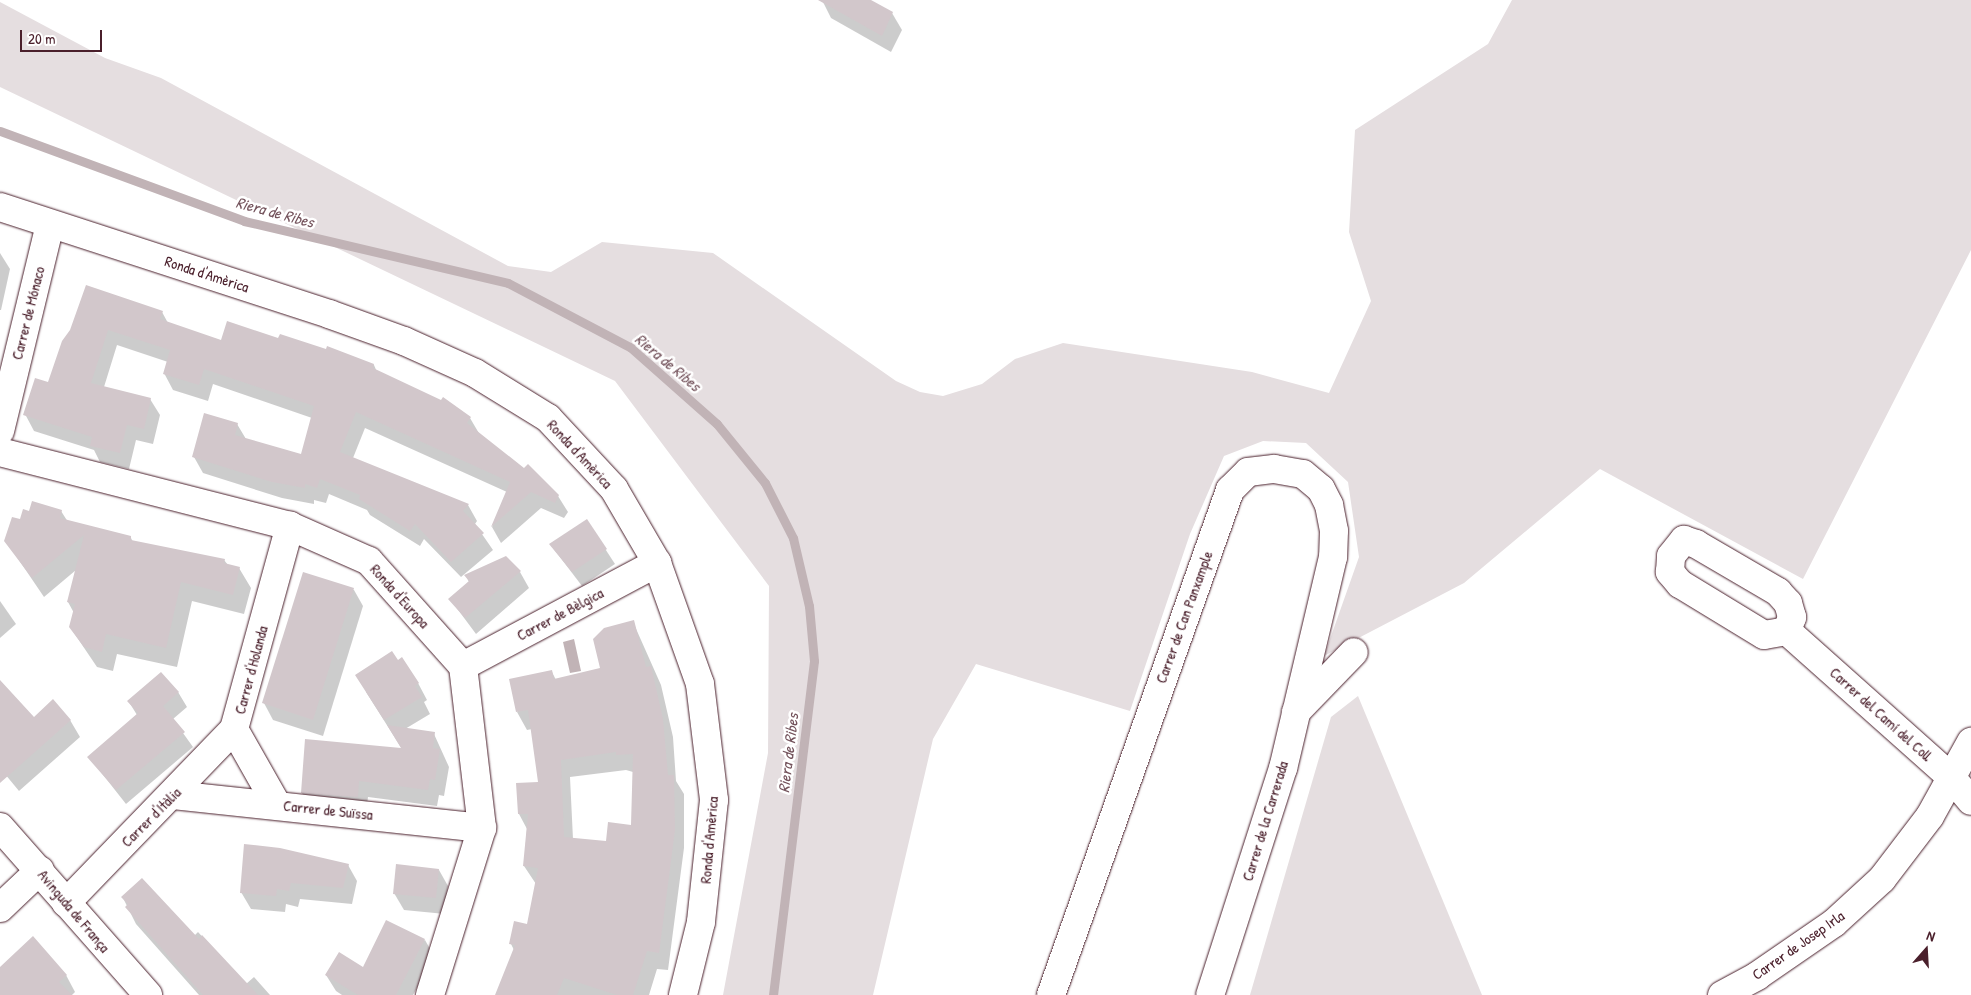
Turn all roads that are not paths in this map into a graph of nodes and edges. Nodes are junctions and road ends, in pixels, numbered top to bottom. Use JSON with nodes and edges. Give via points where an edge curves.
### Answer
{"nodes":[{"id":1,"x":0,"y":207,"type":"edge"},
{"id":2,"x":50,"y":224,"type":"junction"},
{"id":3,"x":0,"y":431,"type":"edge"},
{"id":4,"x":0,"y":452,"type":"edge"},
{"id":5,"x":290,"y":526,"type":"junction"},
{"id":6,"x":657,"y":563,"type":"junction"},
{"id":7,"x":1787,"y":631,"type":"dead end"},
{"id":8,"x":1311,"y":644,"type":"joint"},
{"id":9,"x":1354,"y":652,"type":"dead end"},
{"id":10,"x":463,"y":666,"type":"junction"},
{"id":11,"x":1296,"y":713,"type":"junction"},
{"id":12,"x":234,"y":729,"type":"junction"},
{"id":13,"x":1971,"y":742,"type":"edge"},
{"id":14,"x":1951,"y":777,"type":"junction"},
{"id":15,"x":173,"y":795,"type":"junction"},
{"id":16,"x":1971,"y":801,"type":"edge"},
{"id":17,"x":278,"y":805,"type":"junction"},
{"id":18,"x":0,"y":827,"type":"edge"},
{"id":19,"x":482,"y":828,"type":"junction"},
{"id":20,"x":40,"y":870,"type":"junction"},
{"id":21,"x":66,"y":903,"type":"junction"},
{"id":22,"x":0,"y":908,"type":"edge"},
{"id":23,"x":148,"y":995,"type":"edge"},
{"id":24,"x":430,"y":995,"type":"edge"},
{"id":25,"x":683,"y":995,"type":"edge"},
{"id":26,"x":1051,"y":995,"type":"edge"},
{"id":27,"x":1210,"y":995,"type":"edge"},
{"id":28,"x":1722,"y":995,"type":"edge"}],
"edges":[{"from":1,"to":2,"type":"street","name":"Ronda d'Amèrica"},
{"from":2,"to":3,"type":"street","name":"Carrer de Mónaco"},
{"from":2,"to":6,"type":"street","name":"Ronda d'Amèrica","via":[[328,314],[404,341],[475,372],[548,418],[614,489]]},
{"from":4,"to":5,"type":"street","name":"Ronda d'Europa"},
{"from":5,"to":10,"type":"street","name":"Ronda d'Europa","via":[[369,561]]},
{"from":5,"to":12,"type":"street","name":"Carrer d'Holanda"},
{"from":6,"to":10,"type":"street","name":"Carrer de Bèlgica"},
{"from":6,"to":25,"type":"street","name":"Ronda d'Amèrica","via":[[700,684],[714,800],[701,922]]},
{"from":7,"to":14,"type":"street","name":"Carrer del Camí del Coll"},
{"from":8,"to":11,"type":"street","name":"Carrer de la Carrerada"},
{"from":8,"to":26,"type":"street","name":"Carrer de Can Panxample","via":[[1333,557],[1334,531],[1329,504],[1321,489],[1303,474],[1274,468],[1248,472],[1230,490]]},
{"from":9,"to":11,"type":"street"},
{"from":10,"to":19,"type":"street"},
{"from":11,"to":27,"type":"street","name":"Carrer de la Carrerada","via":[[1283,768]]},
{"from":12,"to":15,"type":"street","name":"Carrer d'Itàlia"},
{"from":12,"to":17,"type":"street","name":"Carrer d'Holanda"},
{"from":13,"to":14,"type":"street","name":"Carrer de Josep Irla"},
{"from":14,"to":16,"type":"street","name":"Carrer del Camí del Coll"},
{"from":14,"to":28,"type":"street","name":"Carrer de Josep Irla","via":[[1930,816],[1882,879],[1834,923],[1757,976]]},
{"from":15,"to":17,"type":"street","name":"Carrer de Suïssa"},
{"from":15,"to":21,"type":"street","name":"Carrer d'Itàlia"},
{"from":17,"to":19,"type":"street","name":"Carrer de Suïssa"},
{"from":18,"to":20,"type":"street","name":"Avinguda de França"},
{"from":19,"to":24,"type":"street"},
{"from":20,"to":21,"type":"street","name":"Avinguda de França"},
{"from":20,"to":22,"type":"street"},
{"from":21,"to":23,"type":"street","name":"Avinguda de França"}]}
